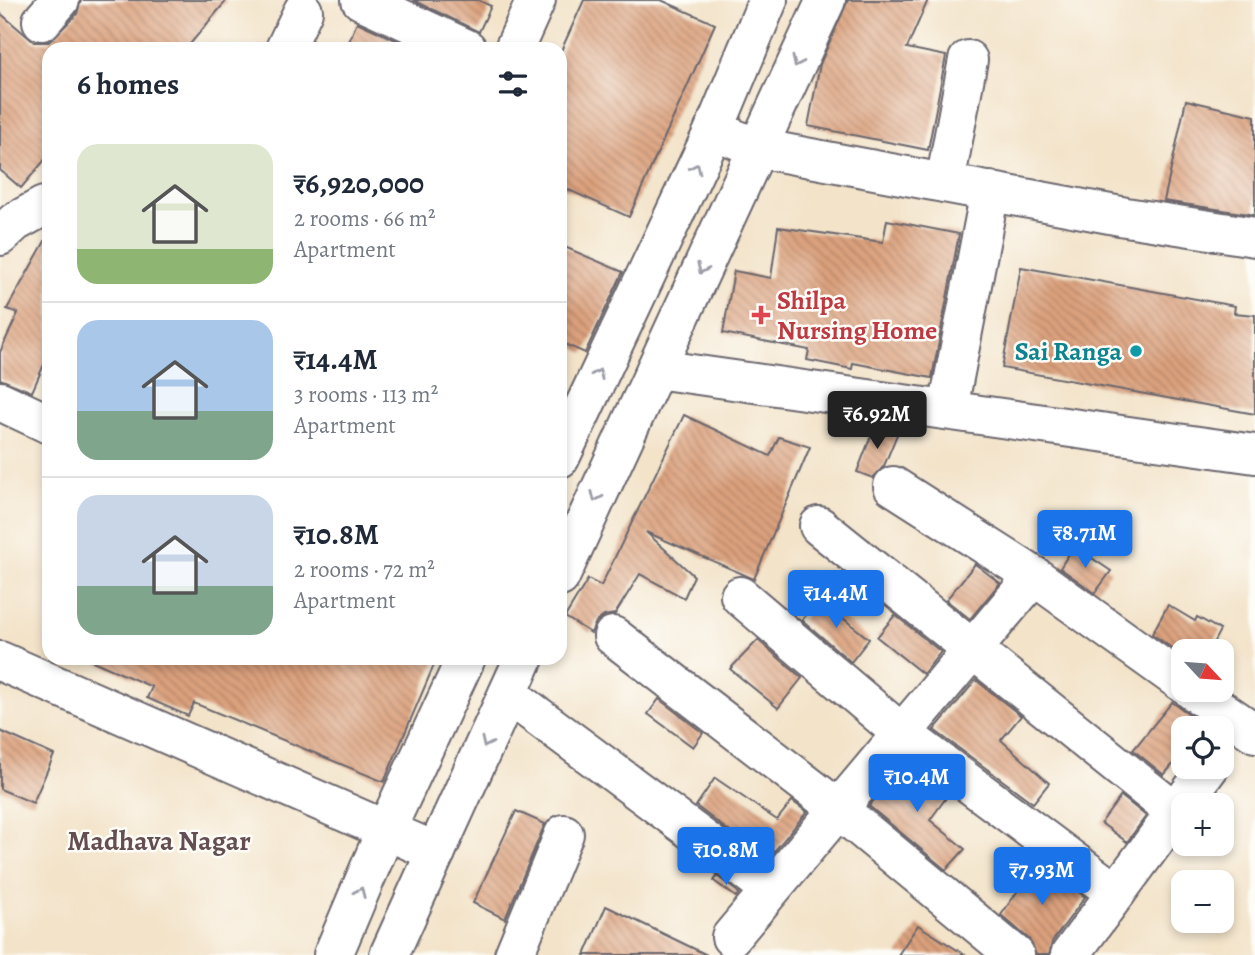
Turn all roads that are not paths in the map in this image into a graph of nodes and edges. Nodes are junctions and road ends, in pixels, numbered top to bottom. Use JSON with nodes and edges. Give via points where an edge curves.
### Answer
{"nodes":[{"id":1,"x":361,"y":0,"type":"edge"},
{"id":2,"x":768,"y":0,"type":"edge"},
{"id":3,"x":530,"y":2,"type":"edge"},
{"id":4,"x":303,"y":11,"type":"dead end"},
{"id":5,"x":820,"y":11,"type":"edge"},
{"id":6,"x":288,"y":42,"type":"edge"},
{"id":7,"x":452,"y":42,"type":"edge"},
{"id":8,"x":516,"y":42,"type":"edge"},
{"id":9,"x":968,"y":60,"type":"dead end"},
{"id":10,"x":714,"y":130,"type":"junction"},
{"id":11,"x":757,"y":148,"type":"junction"},
{"id":12,"x":946,"y":183,"type":"junction"},
{"id":13,"x":990,"y":191,"type":"junction"},
{"id":14,"x":42,"y":207,"type":"edge"},
{"id":15,"x":0,"y":236,"type":"edge"},
{"id":16,"x":1255,"y":237,"type":"edge"},
{"id":17,"x":656,"y":369,"type":"junction"},
{"id":18,"x":0,"y":401,"type":"edge"},
{"id":19,"x":948,"y":409,"type":"junction"},
{"id":20,"x":42,"y":421,"type":"edge"},
{"id":21,"x":567,"y":433,"type":"edge"},
{"id":22,"x":567,"y":437,"type":"edge"},
{"id":23,"x":619,"y":446,"type":"junction"},
{"id":24,"x":1255,"y":454,"type":"edge"},
{"id":25,"x":893,"y":486,"type":"dead end"},
{"id":26,"x":819,"y":526,"type":"dead end"},
{"id":27,"x":567,"y":562,"type":"edge"},
{"id":28,"x":1034,"y":576,"type":"junction"},
{"id":29,"x":740,"y":596,"type":"dead end"},
{"id":30,"x":613,"y":636,"type":"dead end"},
{"id":31,"x":971,"y":648,"type":"junction"},
{"id":32,"x":0,"y":660,"type":"edge"},
{"id":33,"x":463,"y":665,"type":"edge"},
{"id":34,"x":521,"y":665,"type":"edge"},
{"id":35,"x":1171,"y":674,"type":"edge"},
{"id":36,"x":508,"y":694,"type":"junction"},
{"id":37,"x":1204,"y":702,"type":"edge"},
{"id":38,"x":900,"y":732,"type":"junction"},
{"id":39,"x":1240,"y":737,"type":"edge"},
{"id":40,"x":1200,"y":779,"type":"edge"},
{"id":41,"x":1188,"y":793,"type":"edge"},
{"id":42,"x":837,"y":808,"type":"junction"},
{"id":43,"x":1171,"y":809,"type":"edge"},
{"id":44,"x":1171,"y":815,"type":"edge"},
{"id":45,"x":385,"y":832,"type":"junction"},
{"id":46,"x":564,"y":834,"type":"dead end"},
{"id":47,"x":436,"y":852,"type":"junction"},
{"id":48,"x":769,"y":888,"type":"junction"},
{"id":49,"x":1116,"y":893,"type":"junction"},
{"id":50,"x":731,"y":937,"type":"dead end"},
{"id":51,"x":333,"y":955,"type":"edge"},
{"id":52,"x":388,"y":955,"type":"edge"},
{"id":53,"x":514,"y":955,"type":"edge"},
{"id":54,"x":1015,"y":955,"type":"edge"},
{"id":55,"x":1070,"y":955,"type":"edge"}],
"edges":[{"from":1,"to":7,"type":"street"},
{"from":2,"to":5,"type":"street"},
{"from":2,"to":10,"type":"street"},
{"from":3,"to":8,"type":"street"},
{"from":4,"to":6,"type":"street"},
{"from":5,"to":11,"type":"street","one_way":true},
{"from":9,"to":12,"type":"street"},
{"from":10,"to":11,"type":"street"},
{"from":21,"to":10,"type":"street","one_way":true},
{"from":11,"to":12,"type":"street"},
{"from":11,"to":17,"type":"street","one_way":true},
{"from":12,"to":13,"type":"street"},
{"from":13,"to":16,"type":"street"},
{"from":13,"to":19,"type":"street"},
{"from":14,"to":15,"type":"street"},
{"from":17,"to":19,"type":"street"},
{"from":17,"to":23,"type":"street"},
{"from":18,"to":20,"type":"street"},
{"from":19,"to":24,"type":"street"},
{"from":22,"to":23,"type":"street"},
{"from":23,"to":27,"type":"street","one_way":true},
{"from":25,"to":28,"type":"street"},
{"from":26,"to":31,"type":"street"},
{"from":28,"to":31,"type":"street"},
{"from":28,"to":35,"type":"street"},
{"from":29,"to":38,"type":"street"},
{"from":30,"to":42,"type":"street"},
{"from":31,"to":38,"type":"street"},
{"from":31,"to":43,"type":"street"},
{"from":32,"to":45,"type":"street"},
{"from":33,"to":45,"type":"street"},
{"from":34,"to":36,"type":"street"},
{"from":36,"to":47,"type":"street","one_way":true},
{"from":36,"to":48,"type":"street"},
{"from":37,"to":39,"type":"street"},
{"from":38,"to":42,"type":"street"},
{"from":38,"to":49,"type":"street"},
{"from":40,"to":41,"type":"street"},
{"from":42,"to":48,"type":"street"},
{"from":42,"to":54,"type":"street"},
{"from":44,"to":49,"type":"street"},
{"from":45,"to":47,"type":"street"},
{"from":51,"to":45,"type":"street","one_way":true},
{"from":46,"to":53,"type":"street"},
{"from":47,"to":52,"type":"street"},
{"from":48,"to":50,"type":"street"},
{"from":49,"to":55,"type":"street"}]}
